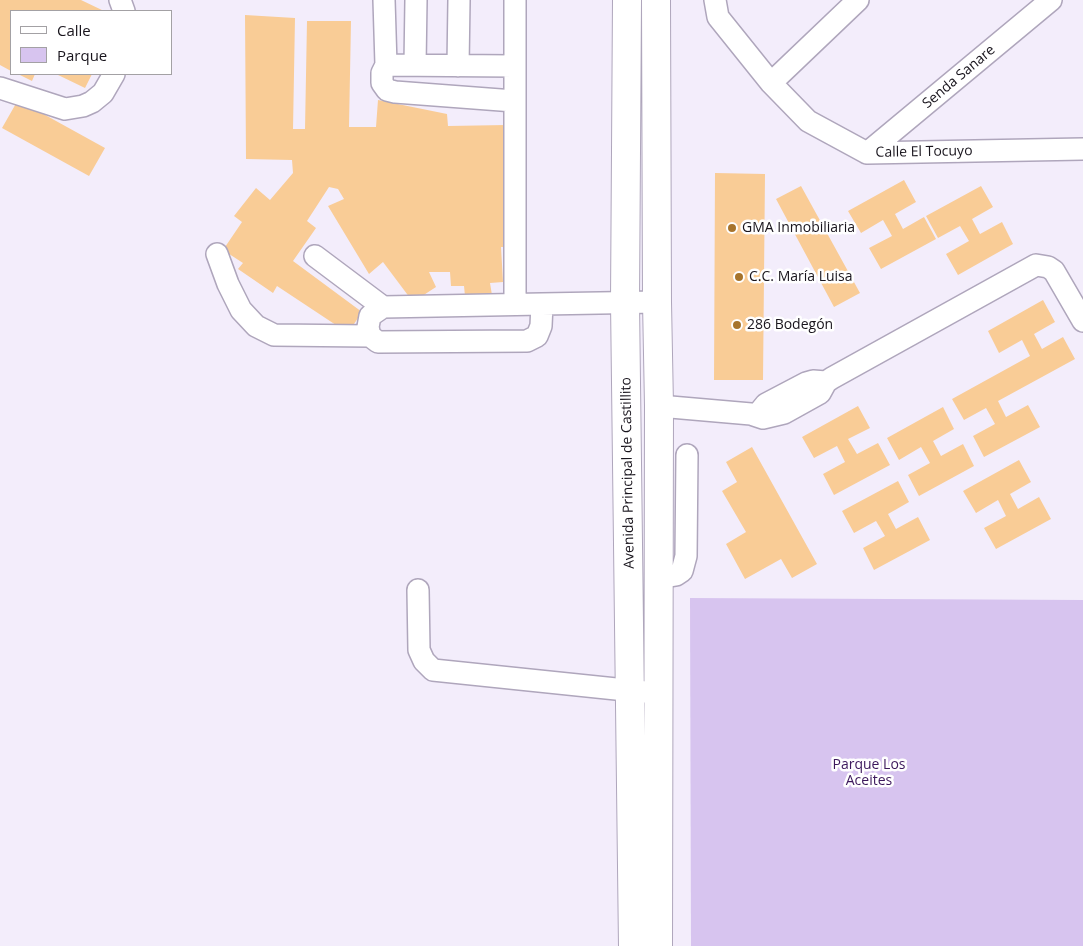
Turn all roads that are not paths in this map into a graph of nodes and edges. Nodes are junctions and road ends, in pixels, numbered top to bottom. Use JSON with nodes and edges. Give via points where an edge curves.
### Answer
{"nodes":[{"id":1,"x":384,"y":0,"type":"edge"},
{"id":2,"x":416,"y":0,"type":"edge"},
{"id":3,"x":460,"y":0,"type":"edge"},
{"id":4,"x":514,"y":0,"type":"edge"},
{"id":5,"x":627,"y":0,"type":"edge"},
{"id":6,"x":656,"y":0,"type":"edge"},
{"id":7,"x":715,"y":0,"type":"edge"},
{"id":8,"x":858,"y":0,"type":"edge"},
{"id":9,"x":1051,"y":0,"type":"edge"},
{"id":10,"x":386,"y":65,"type":"junction"},
{"id":11,"x":415,"y":65,"type":"junction"},
{"id":12,"x":458,"y":66,"type":"junction"},
{"id":13,"x":514,"y":66,"type":"junction"},
{"id":14,"x":113,"y":75,"type":"edge"},
{"id":15,"x":771,"y":83,"type":"junction"},
{"id":16,"x":0,"y":88,"type":"edge"},
{"id":17,"x":514,"y":102,"type":"junction"},
{"id":18,"x":1083,"y":149,"type":"edge"},
{"id":19,"x":867,"y":153,"type":"junction"},
{"id":20,"x":217,"y":254,"type":"dead end"},
{"id":21,"x":315,"y":256,"type":"dead end"},
{"id":22,"x":625,"y":302,"type":"junction"},
{"id":23,"x":657,"y":302,"type":"junction"},
{"id":24,"x":515,"y":304,"type":"junction"},
{"id":25,"x":542,"y":304,"type":"junction"},
{"id":26,"x":383,"y":307,"type":"junction"},
{"id":27,"x":1083,"y":321,"type":"edge"},
{"id":28,"x":370,"y":336,"type":"junction"},
{"id":29,"x":660,"y":406,"type":"junction"},
{"id":30,"x":687,"y":454,"type":"dead end"},
{"id":31,"x":658,"y":578,"type":"junction"},
{"id":32,"x":418,"y":590,"type":"dead end"},
{"id":33,"x":631,"y":689,"type":"junction"},
{"id":34,"x":658,"y":694,"type":"junction"},
{"id":35,"x":633,"y":946,"type":"edge"},
{"id":36,"x":658,"y":946,"type":"edge"}],
"edges":[{"from":1,"to":10,"type":"street"},
{"from":2,"to":11,"type":"street"},
{"from":3,"to":12,"type":"street"},
{"from":4,"to":13,"type":"street"},
{"from":5,"to":22,"type":"main road","name":"Avenida Principal de Castillito"},
{"from":6,"to":23,"type":"main road","name":"Avenida Principal de Castillito"},
{"from":7,"to":15,"type":"street","name":"Calle El Tocuyo","via":[[718,17]]},
{"from":8,"to":15,"type":"street"},
{"from":9,"to":19,"type":"street","name":"Senda Sanare"},
{"from":10,"to":11,"type":"street"},
{"from":10,"to":17,"type":"street","via":[[382,83],[387,90]]},
{"from":11,"to":12,"type":"street"},
{"from":12,"to":13,"type":"street"},
{"from":13,"to":17,"type":"street"},
{"from":14,"to":16,"type":"street","via":[[103,93],[92,102],[66,109]]},
{"from":15,"to":19,"type":"street","name":"Calle El Tocuyo","via":[[808,121]]},
{"from":17,"to":24,"type":"street"},
{"from":18,"to":19,"type":"street","name":"Calle El Tocuyo"},
{"from":20,"to":28,"type":"street","via":[[241,310],[256,326],[274,335]]},
{"from":21,"to":26,"type":"street"},
{"from":22,"to":23,"type":"street"},
{"from":22,"to":25,"type":"street"},
{"from":22,"to":33,"type":"main road","name":"Avenida Principal de Castillito"},
{"from":23,"to":29,"type":"main road","name":"Avenida Principal de Castillito"},
{"from":24,"to":25,"type":"street"},
{"from":24,"to":26,"type":"street"},
{"from":25,"to":28,"type":"street","via":[[542,326],[537,336],[527,341],[378,342]]},
{"from":26,"to":28,"type":"street","via":[[370,316]]},
{"from":27,"to":29,"type":"street","via":[[1054,271],[1036,265],[826,382],[806,383],[766,404],[757,415]]},
{"from":29,"to":31,"type":"main road","name":"Avenida Principal de Castillito"},
{"from":30,"to":31,"type":"street","via":[[686,556],[682,571],[676,576]]},
{"from":31,"to":34,"type":"main road","name":"Avenida Principal de Castillito"},
{"from":32,"to":33,"type":"street","via":[[418,650],[433,670]]},
{"from":33,"to":34,"type":"street"},
{"from":33,"to":35,"type":"main road","name":"Avenida Principal de Castillito"},
{"from":34,"to":36,"type":"main road","name":"Avenida Principal de Castillito"}]}
